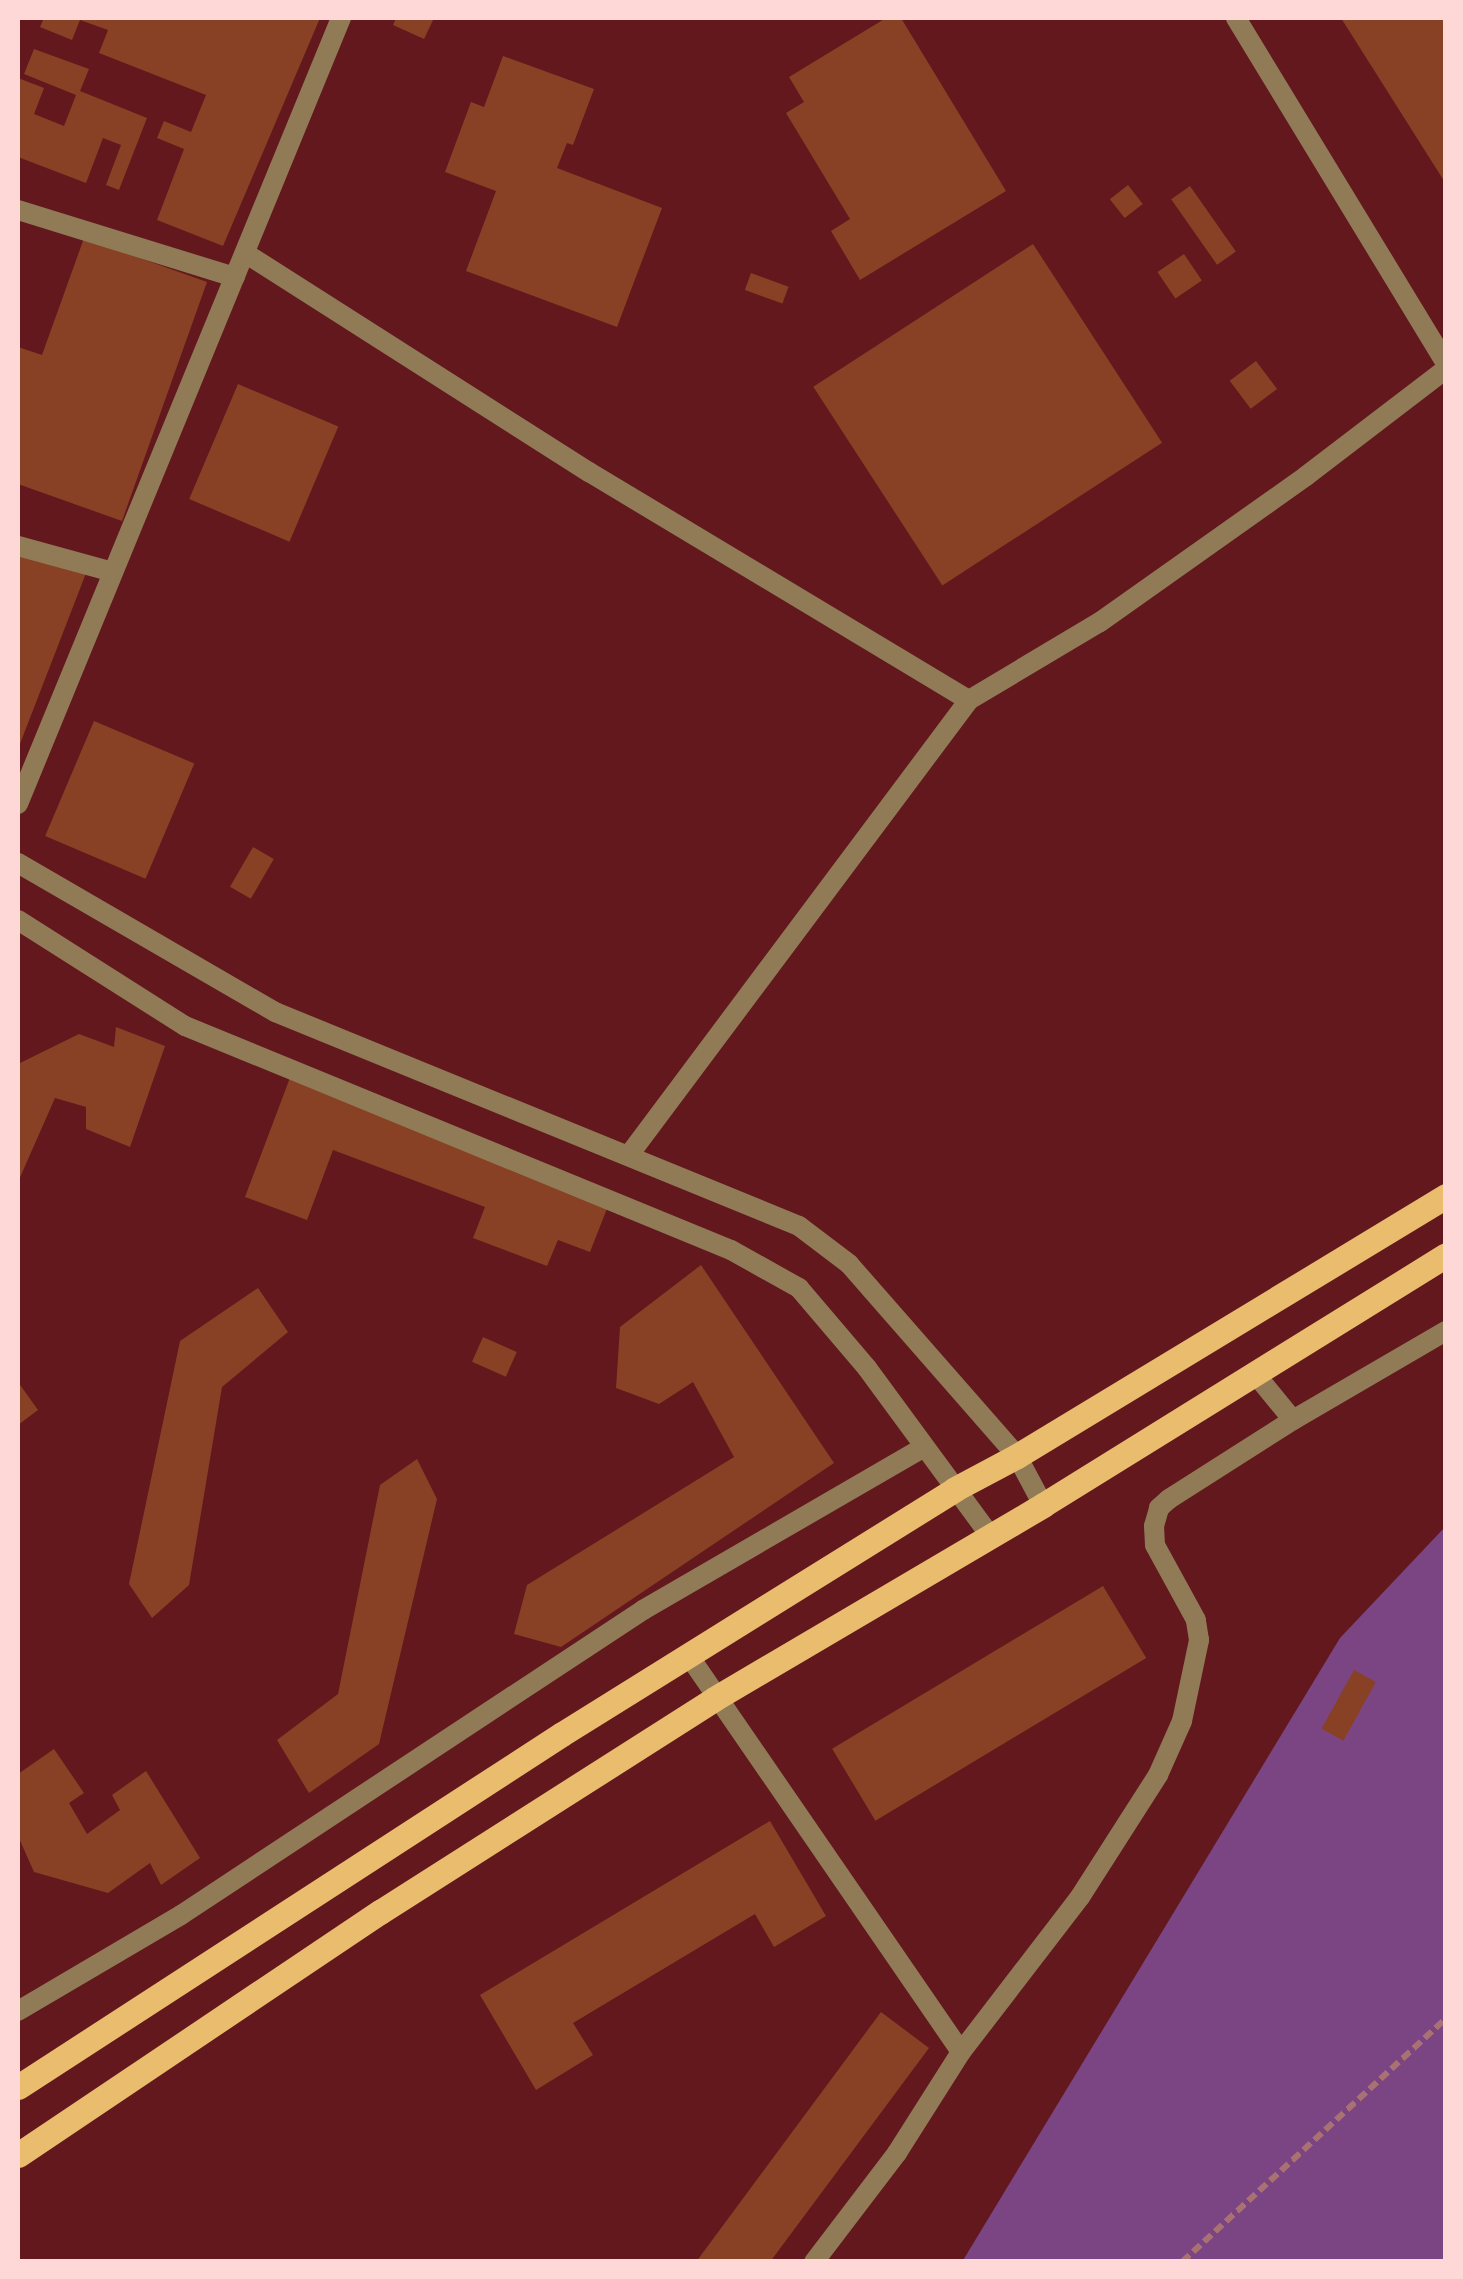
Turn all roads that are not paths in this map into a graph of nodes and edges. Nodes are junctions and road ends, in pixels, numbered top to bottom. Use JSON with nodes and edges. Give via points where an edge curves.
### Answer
{"nodes":[{"id":1,"x":341,"y":18,"type":"edge"},
{"id":2,"x":1236,"y":18,"type":"edge"},
{"id":3,"x":18,"y":210,"type":"edge"},
{"id":4,"x":245,"y":253,"type":"junction"},
{"id":5,"x":235,"y":277,"type":"junction"},
{"id":6,"x":1446,"y":366,"type":"edge"},
{"id":7,"x":18,"y":546,"type":"edge"},
{"id":8,"x":113,"y":572,"type":"junction"},
{"id":9,"x":969,"y":700,"type":"junction"},
{"id":10,"x":18,"y":804,"type":"edge"},
{"id":11,"x":18,"y":863,"type":"edge"},
{"id":12,"x":18,"y":920,"type":"edge"},
{"id":13,"x":629,"y":1155,"type":"junction"},
{"id":14,"x":1446,"y":1196,"type":"edge"},
{"id":15,"x":1446,"y":1255,"type":"edge"},
{"id":16,"x":1446,"y":1332,"type":"edge"},
{"id":17,"x":1256,"y":1375,"type":"junction"},
{"id":18,"x":1293,"y":1420,"type":"junction"},
{"id":19,"x":924,"y":1447,"type":"junction"},
{"id":20,"x":1017,"y":1456,"type":"junction"},
{"id":21,"x":955,"y":1488,"type":"junction"},
{"id":22,"x":1043,"y":1506,"type":"junction"},
{"id":23,"x":989,"y":1534,"type":"junction"},
{"id":24,"x":689,"y":1656,"type":"junction"},
{"id":25,"x":714,"y":1699,"type":"junction"},
{"id":26,"x":18,"y":2011,"type":"edge"},
{"id":27,"x":962,"y":2052,"type":"junction"},
{"id":28,"x":18,"y":2087,"type":"edge"},
{"id":29,"x":18,"y":2155,"type":"edge"},
{"id":30,"x":814,"y":2262,"type":"edge"}],
"edges":[{"from":1,"to":4,"type":"street"},
{"from":2,"to":6,"type":"street"},
{"from":3,"to":5,"type":"street"},
{"from":4,"to":5,"type":"street"},
{"from":4,"to":9,"type":"street","via":[[589,472]]},
{"from":5,"to":8,"type":"street"},
{"from":6,"to":9,"type":"street","via":[[1306,476],[1100,622]]},
{"from":7,"to":8,"type":"street"},
{"from":8,"to":10,"type":"street"},
{"from":9,"to":13,"type":"street"},
{"from":11,"to":13,"type":"street","via":[[275,1012]]},
{"from":12,"to":19,"type":"street","via":[[186,1026],[770,1270],[799,1288]]},
{"from":13,"to":20,"type":"street","via":[[799,1226],[850,1264]]},
{"from":14,"to":20,"type":"main road"},
{"from":15,"to":17,"type":"main road"},
{"from":16,"to":18,"type":"street"},
{"from":17,"to":18,"type":"street"},
{"from":17,"to":22,"type":"main road"},
{"from":18,"to":27,"type":"street","via":[[1159,1508],[1155,1544],[1196,1620],[1199,1640],[1182,1721],[1158,1776],[1080,1897]]},
{"from":19,"to":21,"type":"street"},
{"from":19,"to":26,"type":"street","via":[[643,1610],[182,1915]]},
{"from":20,"to":21,"type":"main road"},
{"from":20,"to":22,"type":"street"},
{"from":21,"to":23,"type":"street"},
{"from":21,"to":24,"type":"main road"},
{"from":22,"to":23,"type":"main road"},
{"from":23,"to":25,"type":"main road"},
{"from":24,"to":25,"type":"street"},
{"from":24,"to":28,"type":"main road"},
{"from":25,"to":27,"type":"street"},
{"from":25,"to":29,"type":"main road"},
{"from":27,"to":30,"type":"street","via":[[897,2153]]}]}
